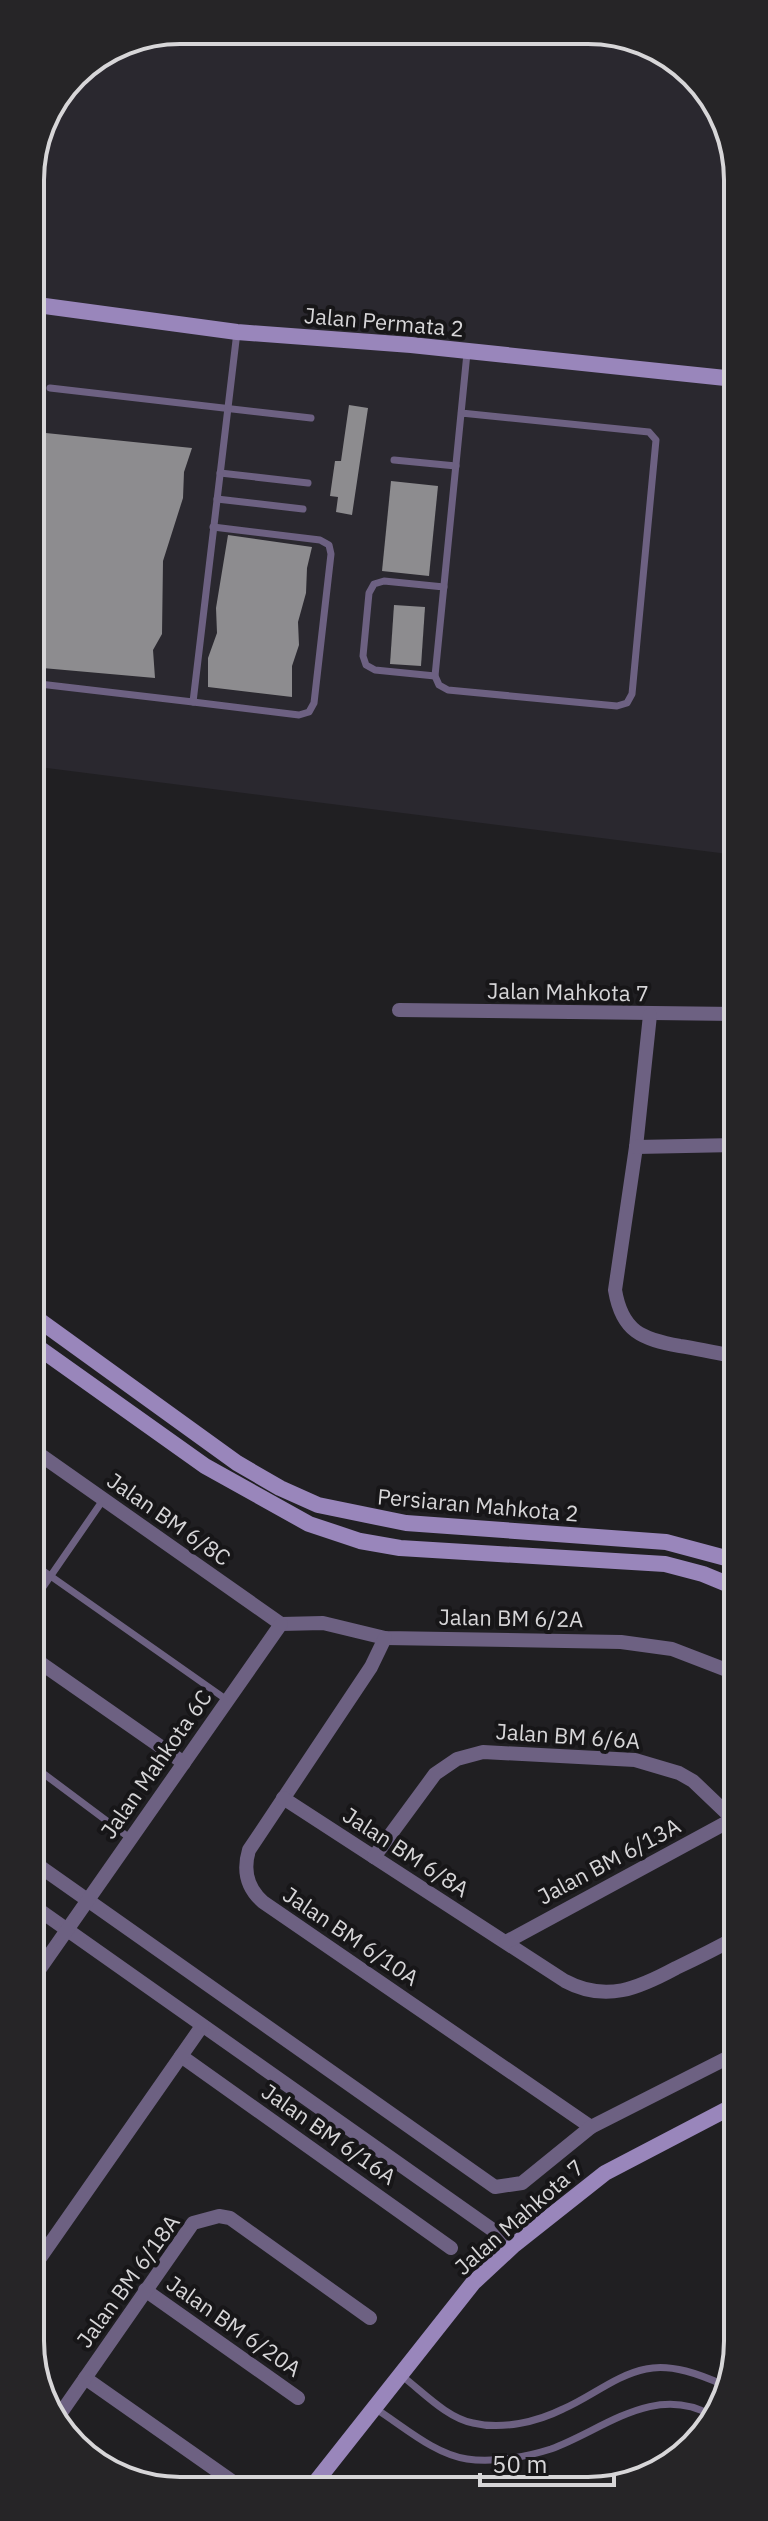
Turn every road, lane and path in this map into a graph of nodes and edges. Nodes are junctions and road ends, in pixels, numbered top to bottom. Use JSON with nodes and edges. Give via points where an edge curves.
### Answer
{"nodes":[{"id":1,"x":44,"y":306,"type":"edge"},
{"id":2,"x":237,"y":332,"type":"junction"},
{"id":3,"x":467,"y":350,"type":"junction"},
{"id":4,"x":724,"y":378,"type":"edge"},
{"id":5,"x":50,"y":388,"type":"dead end"},
{"id":6,"x":227,"y":408,"type":"junction"},
{"id":7,"x":461,"y":413,"type":"junction"},
{"id":8,"x":311,"y":418,"type":"dead end"},
{"id":9,"x":394,"y":460,"type":"dead end"},
{"id":10,"x":456,"y":466,"type":"junction"},
{"id":11,"x":220,"y":473,"type":"junction"},
{"id":12,"x":308,"y":483,"type":"dead end"},
{"id":13,"x":217,"y":499,"type":"junction"},
{"id":14,"x":303,"y":509,"type":"dead end"},
{"id":15,"x":213,"y":527,"type":"junction"},
{"id":16,"x":444,"y":587,"type":"junction"},
{"id":17,"x":435,"y":676,"type":"junction"},
{"id":18,"x":44,"y":685,"type":"edge"},
{"id":19,"x":193,"y":702,"type":"junction"},
{"id":20,"x":399,"y":1010,"type":"dead end"},
{"id":21,"x":724,"y":1014,"type":"edge"},
{"id":22,"x":650,"y":1015,"type":"junction"},
{"id":23,"x":724,"y":1145,"type":"edge"},
{"id":24,"x":636,"y":1147,"type":"junction"},
{"id":25,"x":44,"y":1324,"type":"edge"},
{"id":26,"x":44,"y":1352,"type":"edge"},
{"id":27,"x":724,"y":1354,"type":"edge"},
{"id":28,"x":44,"y":1458,"type":"edge"},
{"id":29,"x":103,"y":1500,"type":"junction"},
{"id":30,"x":724,"y":1558,"type":"edge"},
{"id":31,"x":44,"y":1571,"type":"edge"},
{"id":32,"x":51,"y":1576,"type":"junction"},
{"id":33,"x":724,"y":1583,"type":"edge"},
{"id":34,"x":44,"y":1586,"type":"edge"},
{"id":35,"x":281,"y":1624,"type":"junction"},
{"id":36,"x":385,"y":1638,"type":"junction"},
{"id":37,"x":44,"y":1665,"type":"edge"},
{"id":38,"x":724,"y":1669,"type":"edge"},
{"id":39,"x":228,"y":1700,"type":"junction"},
{"id":40,"x":184,"y":1763,"type":"junction"},
{"id":41,"x":44,"y":1774,"type":"edge"},
{"id":42,"x":283,"y":1798,"type":"junction"},
{"id":43,"x":724,"y":1810,"type":"edge"},
{"id":44,"x":724,"y":1827,"type":"edge"},
{"id":45,"x":131,"y":1839,"type":"junction"},
{"id":46,"x":374,"y":1857,"type":"junction"},
{"id":47,"x":44,"y":1869,"type":"edge"},
{"id":48,"x":89,"y":1900,"type":"junction"},
{"id":49,"x":44,"y":1913,"type":"edge"},
{"id":50,"x":68,"y":1930,"type":"junction"},
{"id":51,"x":506,"y":1942,"type":"junction"},
{"id":52,"x":724,"y":1944,"type":"edge"},
{"id":53,"x":44,"y":1963,"type":"edge"},
{"id":54,"x":202,"y":2026,"type":"junction"},
{"id":55,"x":181,"y":2056,"type":"junction"},
{"id":56,"x":724,"y":2060,"type":"edge"},
{"id":57,"x":724,"y":2111,"type":"edge"},
{"id":58,"x":591,"y":2127,"type":"junction"},
{"id":59,"x":514,"y":2245,"type":"junction"},
{"id":60,"x":451,"y":2248,"type":"dead end"},
{"id":61,"x":44,"y":2252,"type":"edge"},
{"id":62,"x":145,"y":2290,"type":"junction"},
{"id":63,"x":370,"y":2318,"type":"dead end"},
{"id":64,"x":400,"y":2375,"type":"junction"},
{"id":65,"x":85,"y":2378,"type":"junction"},
{"id":66,"x":717,"y":2383,"type":"edge"},
{"id":67,"x":298,"y":2398,"type":"dead end"},
{"id":68,"x":375,"y":2408,"type":"junction"},
{"id":69,"x":63,"y":2410,"type":"edge"},
{"id":70,"x":704,"y":2411,"type":"edge"},
{"id":71,"x":226,"y":2477,"type":"edge"},
{"id":72,"x":320,"y":2477,"type":"edge"}],
"edges":[{"from":1,"to":2,"type":"main road","name":"Jalan Permata 2"},
{"from":2,"to":3,"type":"main road","name":"Jalan Permata 2"},
{"from":2,"to":6,"type":"lane"},
{"from":3,"to":4,"type":"main road","name":"Jalan Permata 2"},
{"from":3,"to":7,"type":"lane"},
{"from":5,"to":6,"type":"lane"},
{"from":6,"to":8,"type":"lane"},
{"from":6,"to":11,"type":"lane"},
{"from":7,"to":10,"type":"lane"},
{"from":7,"to":17,"type":"lane","via":[[649,432],[656,440],[632,694],[627,703],[602,705],[448,690]]},
{"from":9,"to":10,"type":"lane"},
{"from":10,"to":16,"type":"lane"},
{"from":11,"to":12,"type":"lane"},
{"from":11,"to":13,"type":"lane"},
{"from":13,"to":14,"type":"lane"},
{"from":13,"to":15,"type":"lane"},
{"from":15,"to":19,"type":"lane"},
{"from":15,"to":19,"type":"lane","via":[[329,545],[314,703],[299,715]]},
{"from":16,"to":17,"type":"lane"},
{"from":16,"to":17,"type":"lane","via":[[384,581],[369,593],[366,665]]},
{"from":18,"to":19,"type":"lane"},
{"from":20,"to":22,"type":"street","name":"Jalan Mahkota 7"},
{"from":21,"to":22,"type":"street","name":"Jalan Mahkota 7"},
{"from":22,"to":24,"type":"street"},
{"from":23,"to":24,"type":"street"},
{"from":24,"to":27,"type":"street","via":[[615,1290],[622,1315],[650,1340]]},
{"from":25,"to":30,"type":"main road","name":"Persiaran Mahkota 2","via":[[237,1463],[318,1505],[406,1523],[666,1542]]},
{"from":26,"to":33,"type":"main road","name":"Persiaran Mahkota 2","via":[[205,1466],[309,1524],[400,1548],[665,1564]]},
{"from":28,"to":29,"type":"street","name":"Jalan BM 6/8C"},
{"from":29,"to":32,"type":"lane"},
{"from":29,"to":35,"type":"street","name":"Jalan BM 6/8C"},
{"from":31,"to":32,"type":"lane"},
{"from":32,"to":34,"type":"lane"},
{"from":32,"to":39,"type":"lane"},
{"from":35,"to":36,"type":"street","name":"Jalan BM 6/2A","via":[[323,1623]]},
{"from":35,"to":39,"type":"street","name":"Jalan Mahkota 6C"},
{"from":36,"to":38,"type":"street","name":"Jalan BM 6/2A","via":[[621,1642],[672,1649]]},
{"from":36,"to":42,"type":"street","name":"Jalan BM 6/10A"},
{"from":37,"to":40,"type":"street"},
{"from":39,"to":40,"type":"street","name":"Jalan Mahkota 6C"},
{"from":40,"to":45,"type":"street","name":"Jalan Mahkota 6C"},
{"from":41,"to":45,"type":"lane"},
{"from":42,"to":46,"type":"street","name":"Jalan BM 6/8A"},
{"from":42,"to":58,"type":"street","name":"Jalan BM 6/10A","via":[[247,1856],[254,1894]]},
{"from":43,"to":46,"type":"street","name":"Jalan BM 6/6A","via":[[687,1777],[635,1760],[483,1752],[457,1759],[435,1774]]},
{"from":44,"to":51,"type":"street","name":"Jalan BM 6/13A"},
{"from":45,"to":48,"type":"street","name":"Jalan Mahkota 6C"},
{"from":46,"to":51,"type":"street","name":"Jalan BM 6/8A"},
{"from":47,"to":48,"type":"street"},
{"from":48,"to":50,"type":"street","name":"Jalan Mahkota 6C"},
{"from":48,"to":58,"type":"street","via":[[495,2187],[522,2183]]},
{"from":49,"to":50,"type":"street"},
{"from":50,"to":53,"type":"street","name":"Jalan Mahkota 6C"},
{"from":50,"to":54,"type":"street"},
{"from":51,"to":52,"type":"street","name":"Jalan BM 6/8A","via":[[573,1986],[611,1993],[639,1987]]},
{"from":54,"to":55,"type":"street"},
{"from":54,"to":59,"type":"street"},
{"from":55,"to":60,"type":"street","name":"Jalan BM 6/16A"},
{"from":55,"to":61,"type":"street"},
{"from":56,"to":58,"type":"street"},
{"from":57,"to":59,"type":"main road","name":"Jalan Mahkota 7","via":[[605,2173]]},
{"from":59,"to":64,"type":"main road","name":"Jalan Mahkota 7","via":[[473,2283]]},
{"from":62,"to":63,"type":"street","name":"Jalan BM 6/18A","via":[[190,2225],[223,2216]]},
{"from":62,"to":65,"type":"street","name":"Jalan BM 6/18A"},
{"from":62,"to":67,"type":"street","name":"Jalan BM 6/20A"},
{"from":64,"to":66,"type":"lane","via":[[455,2416],[499,2426],[562,2410],[648,2368],[677,2369]]},
{"from":64,"to":68,"type":"main road","name":"Jalan Mahkota 7"},
{"from":65,"to":69,"type":"street","name":"Jalan BM 6/18A"},
{"from":65,"to":71,"type":"street"},
{"from":68,"to":70,"type":"lane","via":[[440,2450],[466,2459],[528,2456],[647,2406],[673,2403]]},
{"from":68,"to":72,"type":"main road","name":"Jalan Mahkota 7"}]}
